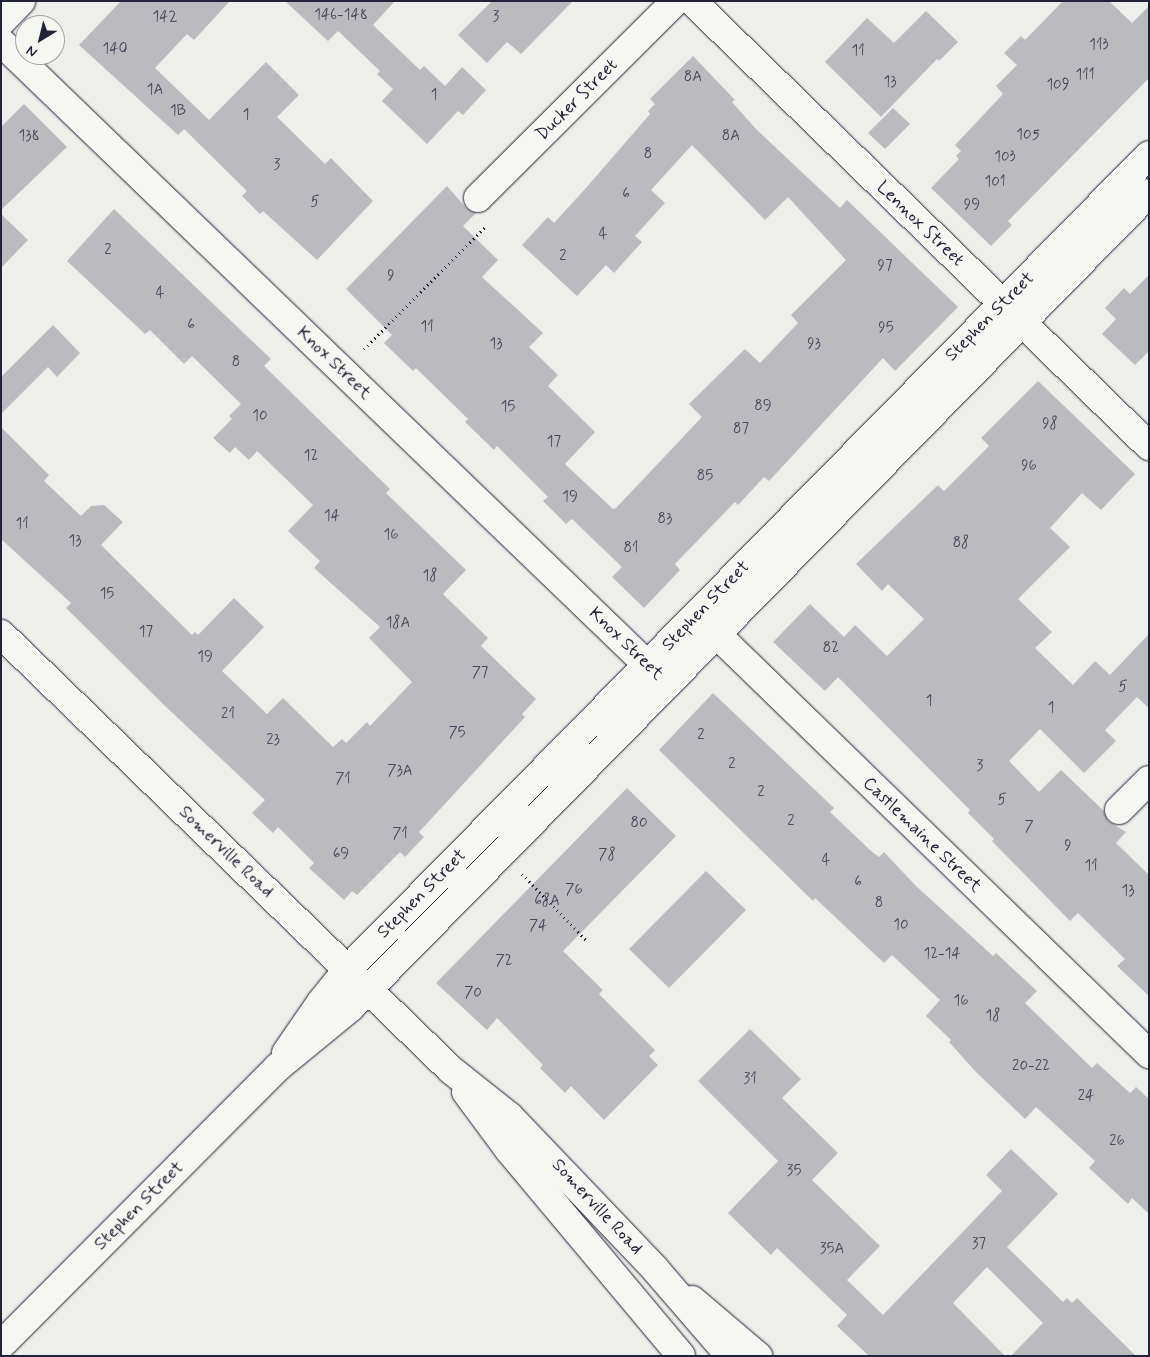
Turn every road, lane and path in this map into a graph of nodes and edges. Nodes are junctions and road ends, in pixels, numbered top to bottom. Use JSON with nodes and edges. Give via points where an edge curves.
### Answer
{"nodes":[{"id":1,"x":21,"y":1,"type":"edge"},
{"id":2,"x":676,"y":1,"type":"edge"},
{"id":3,"x":692,"y":1,"type":"edge"},
{"id":4,"x":1,"y":22,"type":"edge"},
{"id":5,"x":1,"y":42,"type":"edge"},
{"id":6,"x":1149,"y":156,"type":"edge"},
{"id":7,"x":1149,"y":193,"type":"edge"},
{"id":8,"x":478,"y":198,"type":"joint"},
{"id":9,"x":1012,"y":314,"type":"junction"},
{"id":10,"x":364,"y":349,"type":"dead end"},
{"id":11,"x":1149,"y":446,"type":"edge"},
{"id":12,"x":706,"y":624,"type":"junction"},
{"id":13,"x":1,"y":634,"type":"edge"},
{"id":14,"x":658,"y":675,"type":"junction"},
{"id":15,"x":1149,"y":780,"type":"edge"},
{"id":16,"x":1118,"y":810,"type":"dead end"},
{"id":17,"x":501,"y":852,"type":"junction"},
{"id":18,"x":586,"y":940,"type":"dead end"},
{"id":19,"x":347,"y":970,"type":"junction"},
{"id":20,"x":367,"y":990,"type":"junction"},
{"id":21,"x":1149,"y":1054,"type":"edge"},
{"id":22,"x":278,"y":1067,"type":"junction"},
{"id":23,"x":451,"y":1070,"type":"junction"},
{"id":24,"x":655,"y":1269,"type":"junction"},
{"id":25,"x":1,"y":1345,"type":"edge"},
{"id":26,"x":680,"y":1356,"type":"edge"},
{"id":27,"x":730,"y":1356,"type":"edge"},
{"id":28,"x":758,"y":1356,"type":"edge"}],
"edges":[{"from":1,"to":4,"type":"street"},
{"from":2,"to":8,"type":"street","name":"Ducker Street"},
{"from":3,"to":9,"type":"street","name":"Lennox Street"},
{"from":5,"to":14,"type":"street","name":"Knox Street"},
{"from":6,"to":9,"type":"street","name":"Stephen Street"},
{"from":7,"to":9,"type":"street","name":"Stephen Street"},
{"from":8,"to":10,"type":"path","via":[[495,216]]},
{"from":9,"to":11,"type":"street","name":"Lennox Street"},
{"from":9,"to":12,"type":"street","name":"Stephen Street"},
{"from":12,"to":14,"type":"street","name":"Stephen Street"},
{"from":12,"to":21,"type":"street","name":"Castlemaine Street"},
{"from":13,"to":19,"type":"street","name":"Somerville Road"},
{"from":14,"to":17,"type":"street","name":"Stephen Street"},
{"from":14,"to":19,"type":"street","name":"Stephen Street"},
{"from":15,"to":16,"type":"street"},
{"from":17,"to":18,"type":"path"},
{"from":17,"to":20,"type":"street","name":"Stephen Street"},
{"from":19,"to":20,"type":"street","name":"Somerville Road"},
{"from":19,"to":22,"type":"street","name":"Stephen Street","via":[[308,1020]]},
{"from":20,"to":22,"type":"street","name":"Stephen Street","via":[[325,1031]]},
{"from":20,"to":23,"type":"street","name":"Somerville Road"},
{"from":22,"to":25,"type":"street","name":"Stephen Street"},
{"from":23,"to":24,"type":"street","name":"Somerville Road","via":[[509,1116]]},
{"from":23,"to":26,"type":"street","name":"Somerville Road","via":[[509,1150]]},
{"from":24,"to":27,"type":"street","name":"Somerville Road"},
{"from":24,"to":28,"type":"street"}]}
